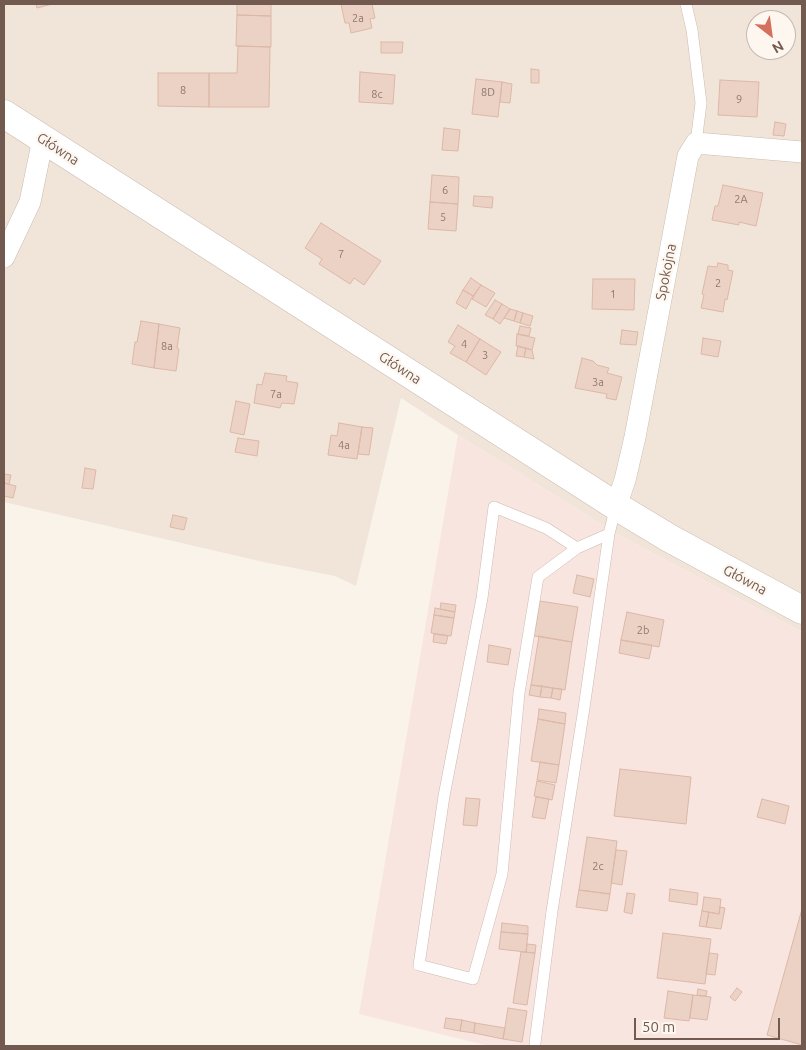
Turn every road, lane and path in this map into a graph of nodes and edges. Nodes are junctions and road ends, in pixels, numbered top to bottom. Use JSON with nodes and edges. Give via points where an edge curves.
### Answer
{"nodes":[{"id":1,"x":686,"y":4,"type":"edge"},
{"id":2,"x":4,"y":114,"type":"edge"},
{"id":3,"x":43,"y":139,"type":"junction"},
{"id":4,"x":696,"y":143,"type":"junction"},
{"id":5,"x":802,"y":152,"type":"edge"},
{"id":6,"x":4,"y":257,"type":"edge"},
{"id":7,"x":616,"y":506,"type":"junction"},
{"id":8,"x":609,"y":534,"type":"junction"},
{"id":9,"x":577,"y":548,"type":"junction"},
{"id":10,"x":802,"y":610,"type":"edge"},
{"id":11,"x":535,"y":1043,"type":"dead end"}],
"edges":[{"from":1,"to":4,"type":"lane","via":[[701,102]]},
{"from":2,"to":3,"type":"main road","name":"Główna"},
{"from":3,"to":6,"type":"street","via":[[30,202]]},
{"from":3,"to":7,"type":"main road","name":"Główna"},
{"from":4,"to":5,"type":"street"},
{"from":4,"to":7,"type":"street","name":"Spokojna","via":[[688,156],[635,437]]},
{"from":7,"to":8,"type":"lane"},
{"from":7,"to":10,"type":"main road","name":"Główna"},
{"from":8,"to":9,"type":"lane"},
{"from":8,"to":11,"type":"lane"},
{"from":9,"to":9,"type":"lane","via":[[538,577],[519,692],[502,874],[473,979],[418,965],[444,796],[482,598],[494,507],[546,528]]}]}
